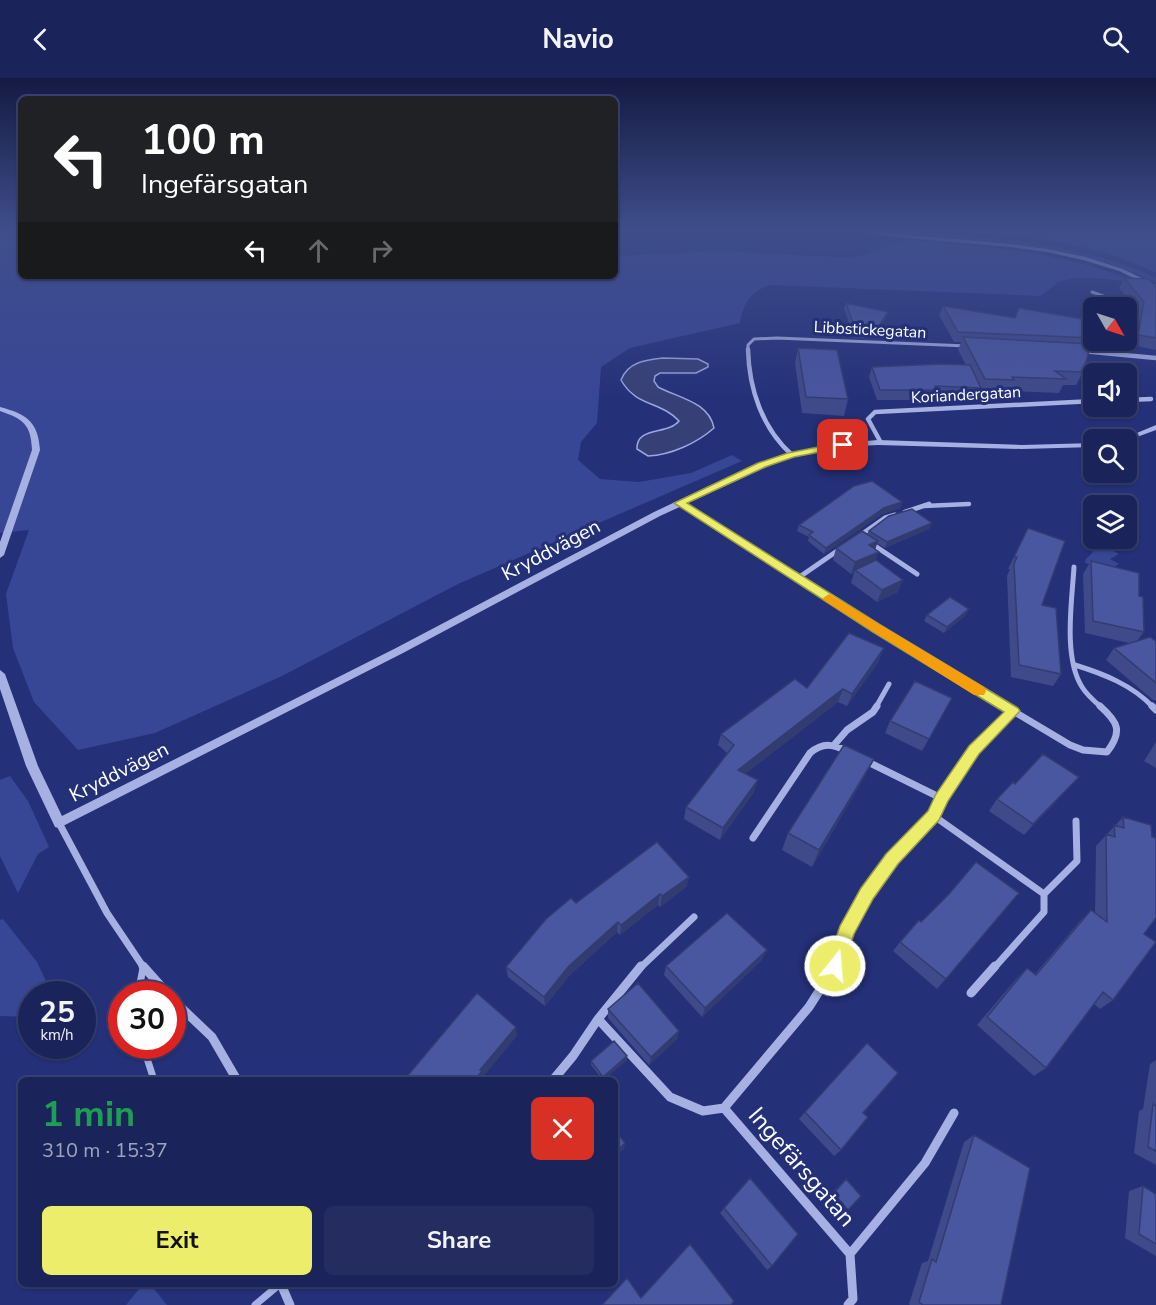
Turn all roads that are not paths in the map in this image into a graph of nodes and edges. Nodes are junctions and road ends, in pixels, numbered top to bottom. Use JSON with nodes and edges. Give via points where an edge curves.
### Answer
{"nodes":[{"id":1,"x":1092,"y":292,"type":"dead end"},
{"id":2,"x":1106,"y":297,"type":"edge"},
{"id":3,"x":975,"y":346,"type":"edge"},
{"id":4,"x":1075,"y":350,"type":"edge"},
{"id":5,"x":1116,"y":353,"type":"joint"},
{"id":6,"x":1156,"y":358,"type":"edge"},
{"id":7,"x":1151,"y":399,"type":"dead end"},
{"id":8,"x":1137,"y":400,"type":"edge"},
{"id":9,"x":1083,"y":402,"type":"edge"},
{"id":10,"x":0,"y":409,"type":"edge"},
{"id":11,"x":1156,"y":427,"type":"edge"},
{"id":12,"x":1137,"y":434,"type":"edge"},
{"id":13,"x":880,"y":441,"type":"junction"},
{"id":14,"x":1083,"y":446,"type":"edge"},
{"id":15,"x":792,"y":455,"type":"junction"},
{"id":16,"x":679,"y":503,"type":"junction"},
{"id":17,"x":969,"y":504,"type":"dead end"},
{"id":18,"x":858,"y":537,"type":"junction"},
{"id":19,"x":2,"y":540,"type":"edge"},
{"id":20,"x":0,"y":555,"type":"edge"},
{"id":21,"x":1074,"y":567,"type":"dead end"},
{"id":22,"x":917,"y":574,"type":"dead end"},
{"id":23,"x":798,"y":578,"type":"junction"},
{"id":24,"x":1075,"y":665,"type":"junction"},
{"id":25,"x":0,"y":674,"type":"edge"},
{"id":26,"x":889,"y":684,"type":"dead end"},
{"id":27,"x":1156,"y":710,"type":"edge"},
{"id":28,"x":1013,"y":711,"type":"junction"},
{"id":29,"x":834,"y":744,"type":"junction"},
{"id":30,"x":941,"y":798,"type":"junction"},
{"id":31,"x":934,"y":816,"type":"junction"},
{"id":32,"x":1076,"y":821,"type":"dead end"},
{"id":33,"x":59,"y":823,"type":"junction"},
{"id":34,"x":753,"y":838,"type":"dead end"},
{"id":35,"x":1044,"y":894,"type":"junction"},
{"id":36,"x":694,"y":917,"type":"dead end"},
{"id":37,"x":142,"y":968,"type":"junction"},
{"id":38,"x":140,"y":981,"type":"edge"},
{"id":39,"x":155,"y":981,"type":"edge"},
{"id":40,"x":971,"y":993,"type":"dead end"},
{"id":41,"x":186,"y":1012,"type":"edge"},
{"id":42,"x":598,"y":1019,"type":"junction"},
{"id":43,"x":147,"y":1059,"type":"edge"},
{"id":44,"x":153,"y":1077,"type":"edge"},
{"id":45,"x":235,"y":1077,"type":"edge"},
{"id":46,"x":556,"y":1077,"type":"edge"},
{"id":47,"x":724,"y":1108,"type":"junction"},
{"id":48,"x":954,"y":1113,"type":"dead end"},
{"id":49,"x":850,"y":1254,"type":"junction"},
{"id":50,"x":276,"y":1287,"type":"edge"},
{"id":51,"x":281,"y":1287,"type":"edge"},
{"id":52,"x":255,"y":1305,"type":"edge"},
{"id":53,"x":290,"y":1305,"type":"edge"},
{"id":54,"x":848,"y":1305,"type":"edge"}],
"edges":[{"from":1,"to":2,"type":"street"},
{"from":3,"to":15,"type":"street","name":"Libbstickegatan","via":[[754,339],[748,345],[761,419],[772,437]]},
{"from":4,"to":5,"type":"street"},
{"from":5,"to":6,"type":"street"},
{"from":7,"to":8,"type":"street"},
{"from":9,"to":13,"type":"street","name":"Koriandergatan","via":[[876,412],[868,419]]},
{"from":10,"to":19,"type":"street","via":[[26,419],[36,435],[36,450]]},
{"from":11,"to":12,"type":"street"},
{"from":13,"to":14,"type":"street","name":"Kryddvägen"},
{"from":13,"to":15,"type":"street","name":"Kryddvägen"},
{"from":15,"to":16,"type":"street","name":"Kryddvägen"},
{"from":16,"to":23,"type":"street"},
{"from":16,"to":33,"type":"street","name":"Kryddvägen"},
{"from":17,"to":18,"type":"street","via":[[930,504],[885,518]]},
{"from":18,"to":22,"type":"street"},
{"from":18,"to":23,"type":"street"},
{"from":19,"to":20,"type":"street"},
{"from":21,"to":24,"type":"street","via":[[1070,620]]},
{"from":23,"to":28,"type":"street"},
{"from":24,"to":27,"type":"street","via":[[1113,676]]},
{"from":24,"to":28,"type":"street","via":[[1081,686],[1114,719],[1115,744],[1107,752],[1070,745]]},
{"from":25,"to":33,"type":"street","via":[[25,747]]},
{"from":26,"to":29,"type":"street","via":[[873,712]]},
{"from":28,"to":30,"type":"street","name":"Ingefärsgatan","via":[[974,750]]},
{"from":29,"to":30,"type":"street"},
{"from":29,"to":34,"type":"street","via":[[823,744],[808,754]]},
{"from":30,"to":31,"type":"street","name":"Ingefärsgatan"},
{"from":31,"to":35,"type":"street"},
{"from":31,"to":47,"type":"street","name":"Ingefärsgatan","via":[[892,859],[867,894],[846,931],[835,966],[809,1007]]},
{"from":32,"to":35,"type":"street","via":[[1077,861]]},
{"from":33,"to":37,"type":"street","via":[[102,905]]},
{"from":35,"to":40,"type":"street","via":[[1044,912]]},
{"from":36,"to":42,"type":"street","via":[[643,962]]},
{"from":37,"to":38,"type":"lane"},
{"from":37,"to":39,"type":"street"},
{"from":41,"to":45,"type":"street","via":[[212,1037]]},
{"from":42,"to":46,"type":"street"},
{"from":42,"to":47,"type":"street","name":"Ingefärsgatan","via":[[670,1097],[703,1111]]},
{"from":43,"to":44,"type":"lane"},
{"from":47,"to":49,"type":"street","name":"Ingefärsgatan"},
{"from":48,"to":49,"type":"street","name":"Ingefärsgatan","via":[[925,1162]]},
{"from":49,"to":54,"type":"street","name":"Ingefärsgatan","via":[[853,1299]]},
{"from":50,"to":52,"type":"lane"},
{"from":51,"to":53,"type":"street"}]}
